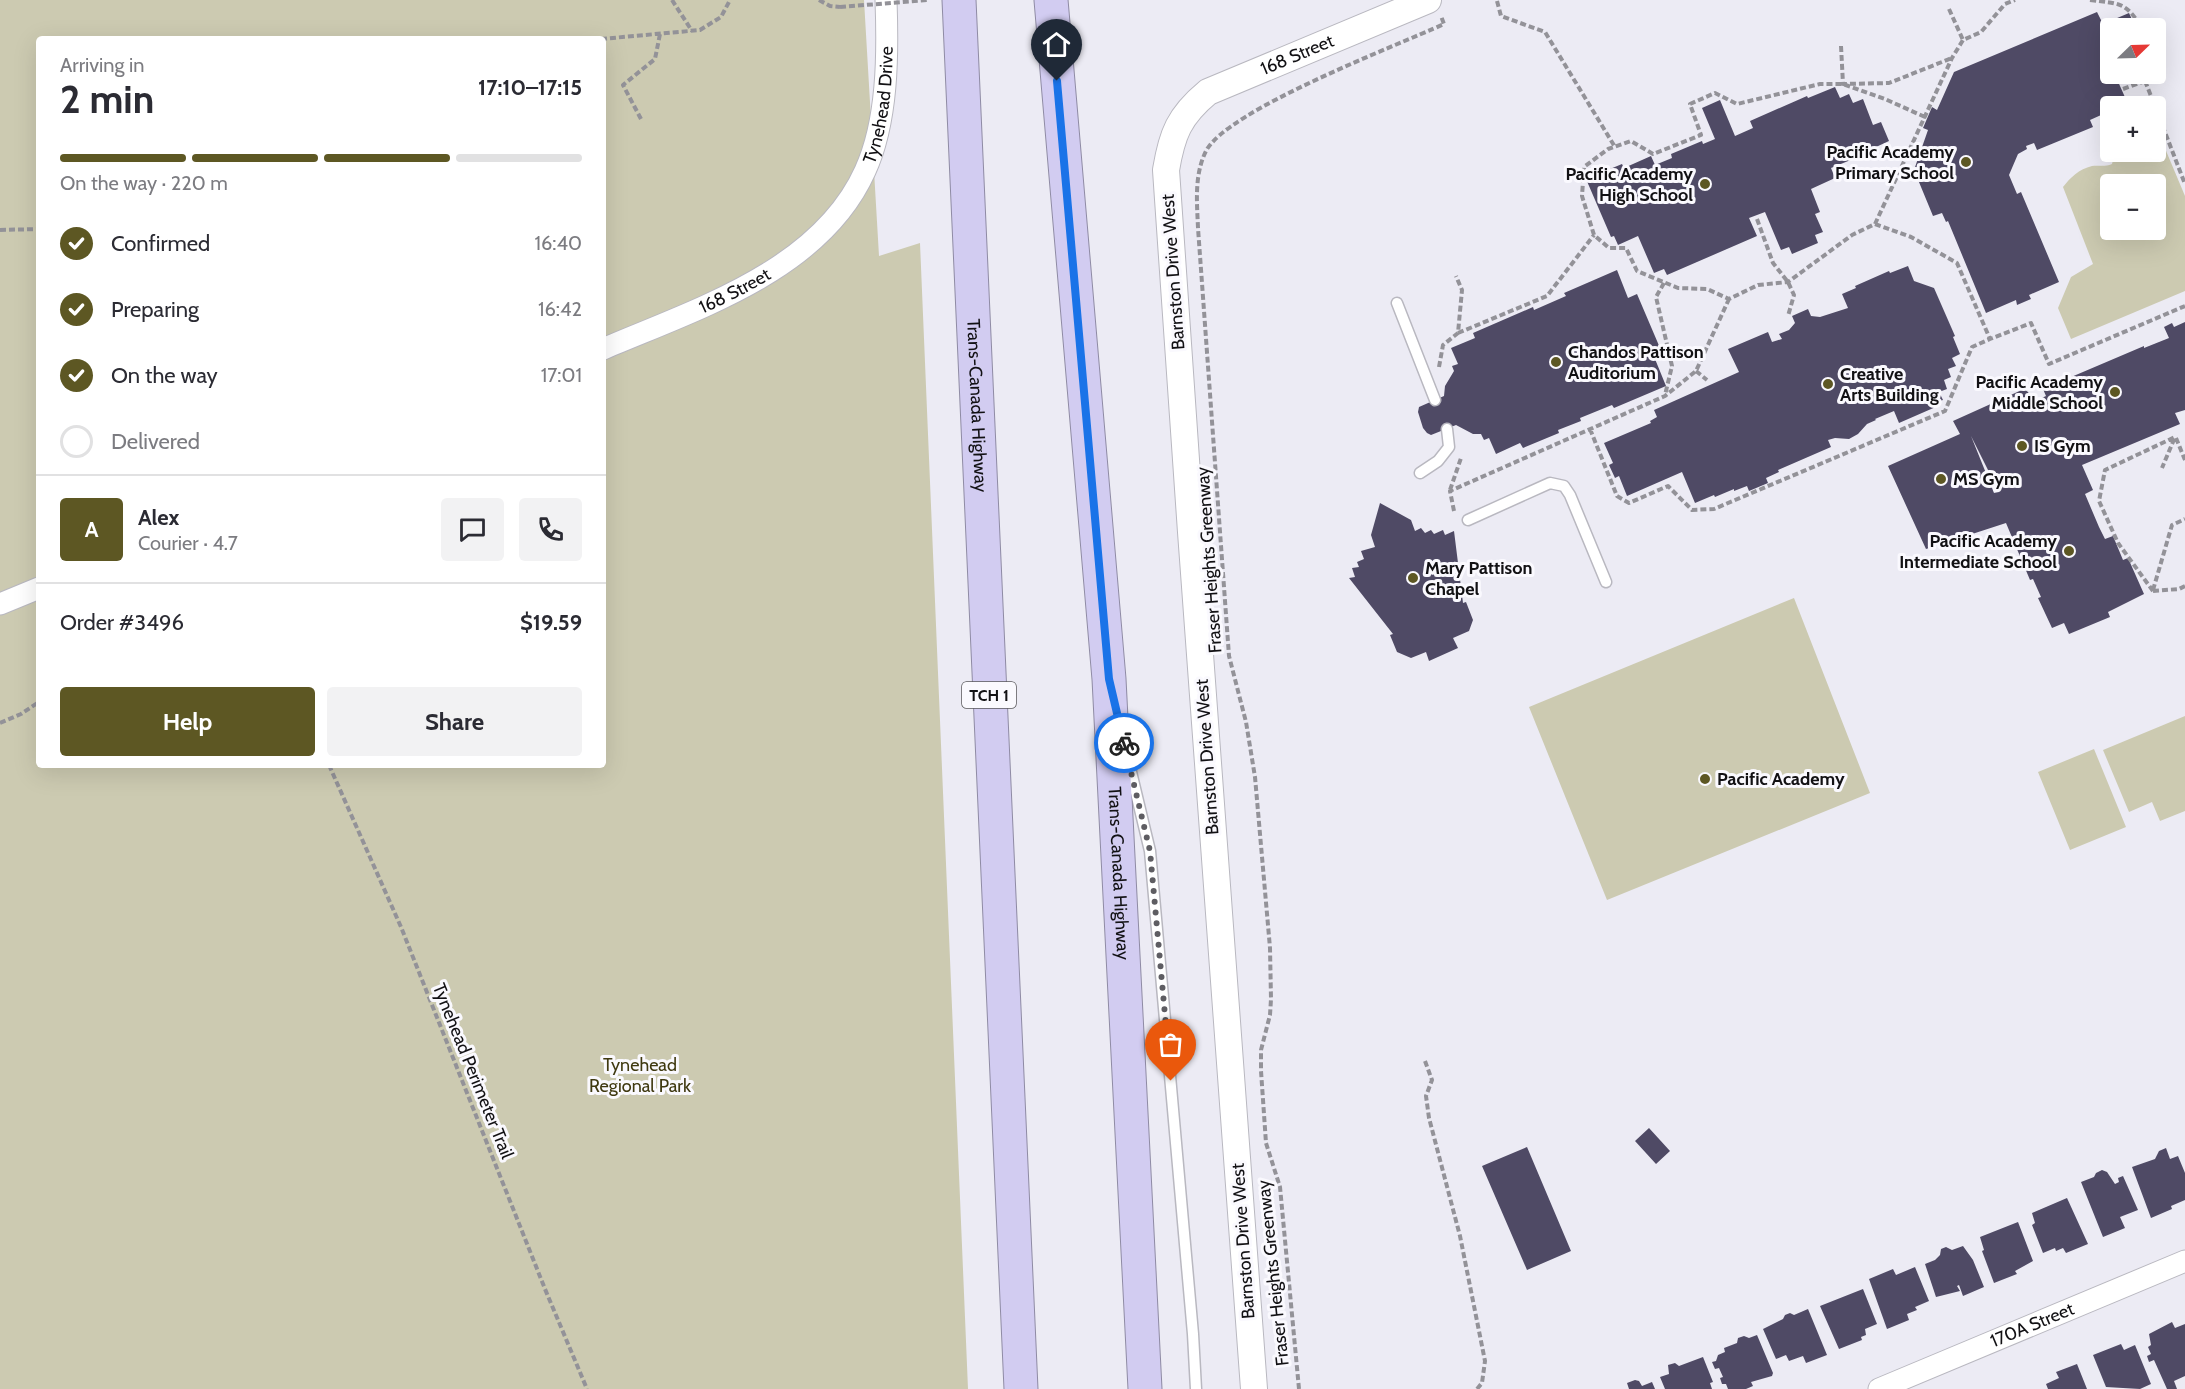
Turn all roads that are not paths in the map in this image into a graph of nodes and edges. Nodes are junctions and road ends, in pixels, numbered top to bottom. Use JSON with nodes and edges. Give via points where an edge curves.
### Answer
{"nodes":[{"id":1,"x":886,"y":0,"type":"edge"},
{"id":2,"x":959,"y":0,"type":"edge"},
{"id":3,"x":1051,"y":0,"type":"edge"},
{"id":4,"x":1434,"y":7,"type":"edge"},
{"id":5,"x":1177,"y":126,"type":"joint"},
{"id":6,"x":848,"y":202,"type":"joint"},
{"id":7,"x":1397,"y":303,"type":"dead end"},
{"id":8,"x":606,"y":348,"type":"edge"},
{"id":9,"x":1435,"y":400,"type":"dead end"},
{"id":10,"x":1447,"y":429,"type":"dead end"},
{"id":11,"x":1420,"y":473,"type":"dead end"},
{"id":12,"x":1468,"y":520,"type":"dead end"},
{"id":13,"x":1606,"y":582,"type":"dead end"},
{"id":14,"x":36,"y":589,"type":"edge"},
{"id":15,"x":0,"y":604,"type":"edge"},
{"id":16,"x":1109,"y":679,"type":"junction"},
{"id":17,"x":1122,"y":736,"type":"dead end"},
{"id":18,"x":1125,"y":748,"type":"dead end"},
{"id":19,"x":2185,"y":1261,"type":"edge"},
{"id":20,"x":1920,"y":1381,"type":"edge"},
{"id":21,"x":1021,"y":1389,"type":"edge"},
{"id":22,"x":1145,"y":1389,"type":"edge"},
{"id":23,"x":1196,"y":1389,"type":"edge"},
{"id":24,"x":1254,"y":1389,"type":"edge"},
{"id":25,"x":1879,"y":1389,"type":"edge"}],
"edges":[{"from":1,"to":6,"type":"street","name":"Tynehead Drive","via":[[888,49],[879,127],[866,171]]},
{"from":2,"to":21,"type":"highway","name":"Trans-Canada Highway","number":"TCH 1"},
{"from":3,"to":16,"type":"highway","name":"Trans-Canada Highway"},
{"from":4,"to":5,"type":"street","name":"168 Street","via":[[1208,92],[1191,106]]},
{"from":5,"to":24,"type":"street","name":"Barnston Drive West","via":[[1166,170]]},
{"from":6,"to":8,"type":"street","name":"168 Street","via":[[818,236],[782,266],[739,291]]},
{"from":7,"to":9,"type":"lane"},
{"from":10,"to":11,"type":"lane","via":[[1449,447],[1438,461]]},
{"from":12,"to":13,"type":"lane","via":[[1550,483],[1564,486]]},
{"from":14,"to":15,"type":"street"},
{"from":16,"to":17,"type":"lane"},
{"from":16,"to":22,"type":"highway","name":"Trans-Canada Highway"},
{"from":18,"to":23,"type":"lane","via":[[1150,851]]},
{"from":19,"to":20,"type":"street","name":"170A Street"},
{"from":20,"to":25,"type":"street","name":"170A Street"}]}
